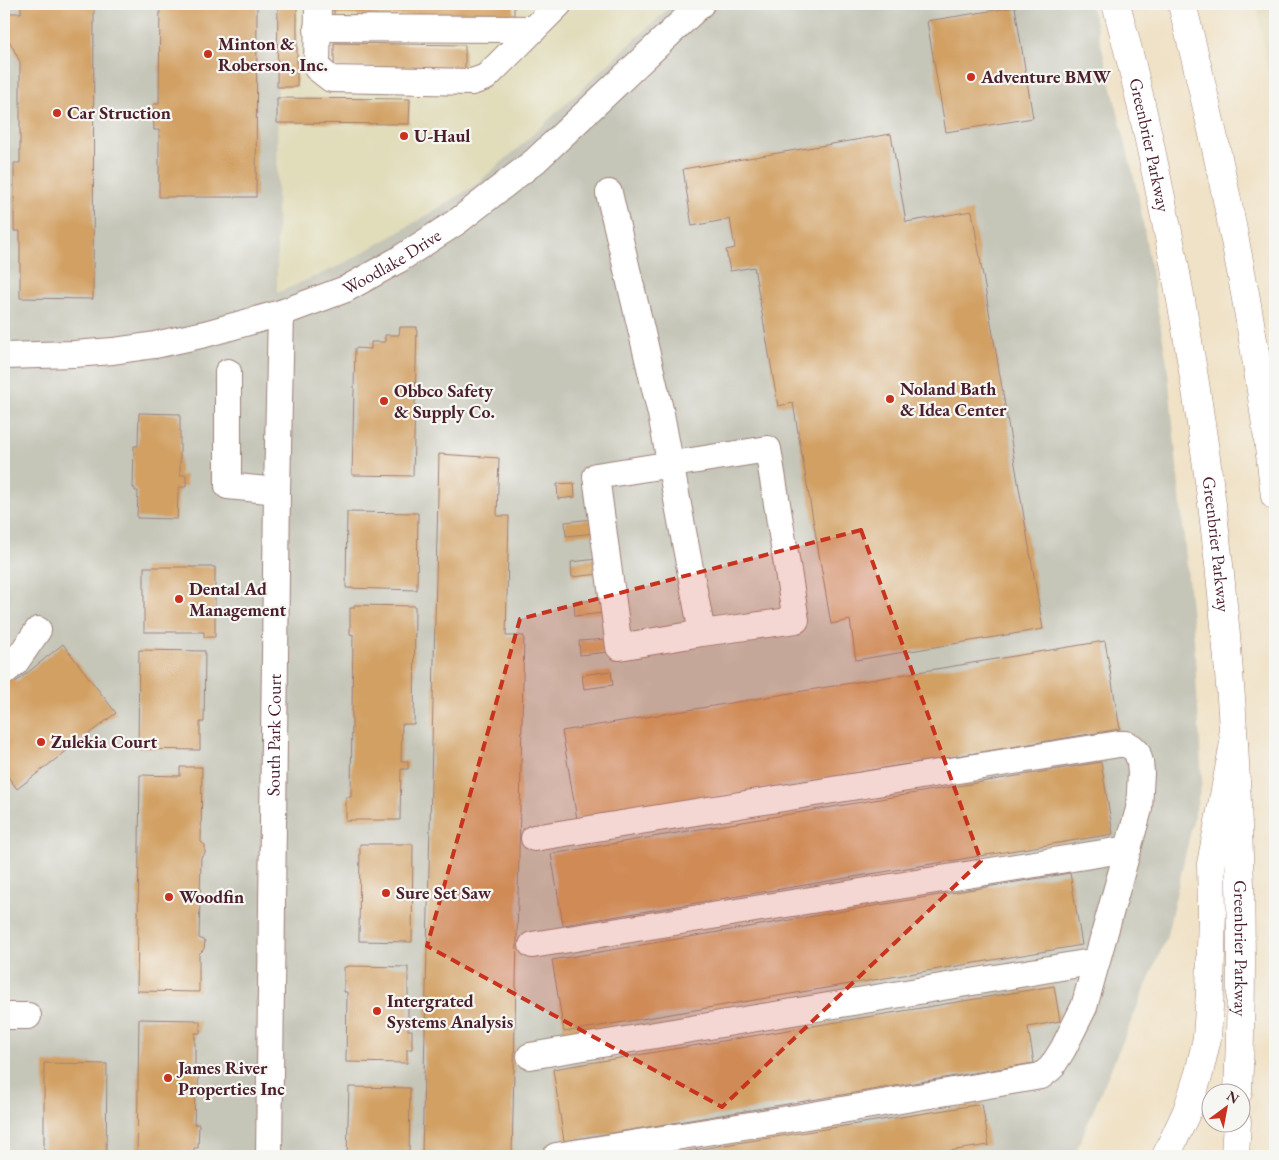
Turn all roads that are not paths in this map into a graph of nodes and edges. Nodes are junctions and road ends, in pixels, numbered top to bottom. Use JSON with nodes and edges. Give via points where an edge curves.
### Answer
{"nodes":[{"id":1,"x":559,"y":4,"type":"edge"},
{"id":2,"x":701,"y":4,"type":"edge"},
{"id":3,"x":1116,"y":4,"type":"edge"},
{"id":4,"x":1182,"y":4,"type":"edge"},
{"id":5,"x":318,"y":16,"type":"edge"},
{"id":6,"x":534,"y":29,"type":"junction"},
{"id":7,"x":609,"y":193,"type":"dead end"},
{"id":8,"x":281,"y":313,"type":"junction"},
{"id":9,"x":4,"y":356,"type":"edge"},
{"id":10,"x":228,"y":372,"type":"dead end"},
{"id":11,"x":671,"y":465,"type":"junction"},
{"id":12,"x":277,"y":491,"type":"junction"},
{"id":13,"x":1275,"y":496,"type":"edge"},
{"id":14,"x":38,"y":630,"type":"dead end"},
{"id":15,"x":702,"y":633,"type":"junction"},
{"id":16,"x":4,"y":672,"type":"edge"},
{"id":17,"x":1234,"y":743,"type":"junction"},
{"id":18,"x":534,"y":838,"type":"dead end"},
{"id":19,"x":1128,"y":848,"type":"junction"},
{"id":20,"x":532,"y":945,"type":"dead end"},
{"id":21,"x":1097,"y":960,"type":"junction"},
{"id":22,"x":530,"y":1056,"type":"dead end"},
{"id":23,"x":1238,"y":1082,"type":"edge"},
{"id":24,"x":1236,"y":1132,"type":"edge"},
{"id":25,"x":269,"y":1156,"type":"edge"},
{"id":26,"x":556,"y":1156,"type":"edge"},
{"id":27,"x":1166,"y":1156,"type":"edge"},
{"id":28,"x":1235,"y":1156,"type":"edge"}],
"edges":[{"from":1,"to":6,"type":"street"},
{"from":2,"to":8,"type":"street","name":"Woodlake Drive","via":[[534,161],[458,221],[346,289]]},
{"from":3,"to":17,"type":"main road","name":"Greenbrier Parkway","via":[[1163,208],[1197,395],[1222,584]]},
{"from":4,"to":13,"type":"main road","via":[[1244,283]]},
{"from":5,"to":6,"type":"street"},
{"from":5,"to":6,"type":"street","via":[[317,68],[331,80],[472,82],[486,77]]},
{"from":7,"to":11,"type":"street","via":[[662,414]]},
{"from":8,"to":9,"type":"street","name":"Woodlake Drive","via":[[205,334],[113,351]]},
{"from":8,"to":12,"type":"street","name":"South Park Court"},
{"from":10,"to":12,"type":"street","via":[[228,486]]},
{"from":11,"to":15,"type":"street"},
{"from":11,"to":15,"type":"street","via":[[596,476],[619,647]]},
{"from":11,"to":15,"type":"street","via":[[768,450],[796,620]]},
{"from":12,"to":25,"type":"street","name":"South Park Court"},
{"from":14,"to":16,"type":"street","via":[[15,663]]},
{"from":17,"to":23,"type":"main road","name":"Greenbrier Parkway","via":[[1240,871]]},
{"from":17,"to":27,"type":"main road","via":[[1211,864],[1207,1038],[1187,1111]]},
{"from":18,"to":19,"type":"street","via":[[1125,744],[1137,752],[1141,773],[1139,809]]},
{"from":19,"to":20,"type":"street"},
{"from":19,"to":21,"type":"street"},
{"from":21,"to":22,"type":"street"},
{"from":21,"to":26,"type":"street","via":[[1084,1007],[1059,1056],[1041,1076]]},
{"from":24,"to":28,"type":"main road"}]}
